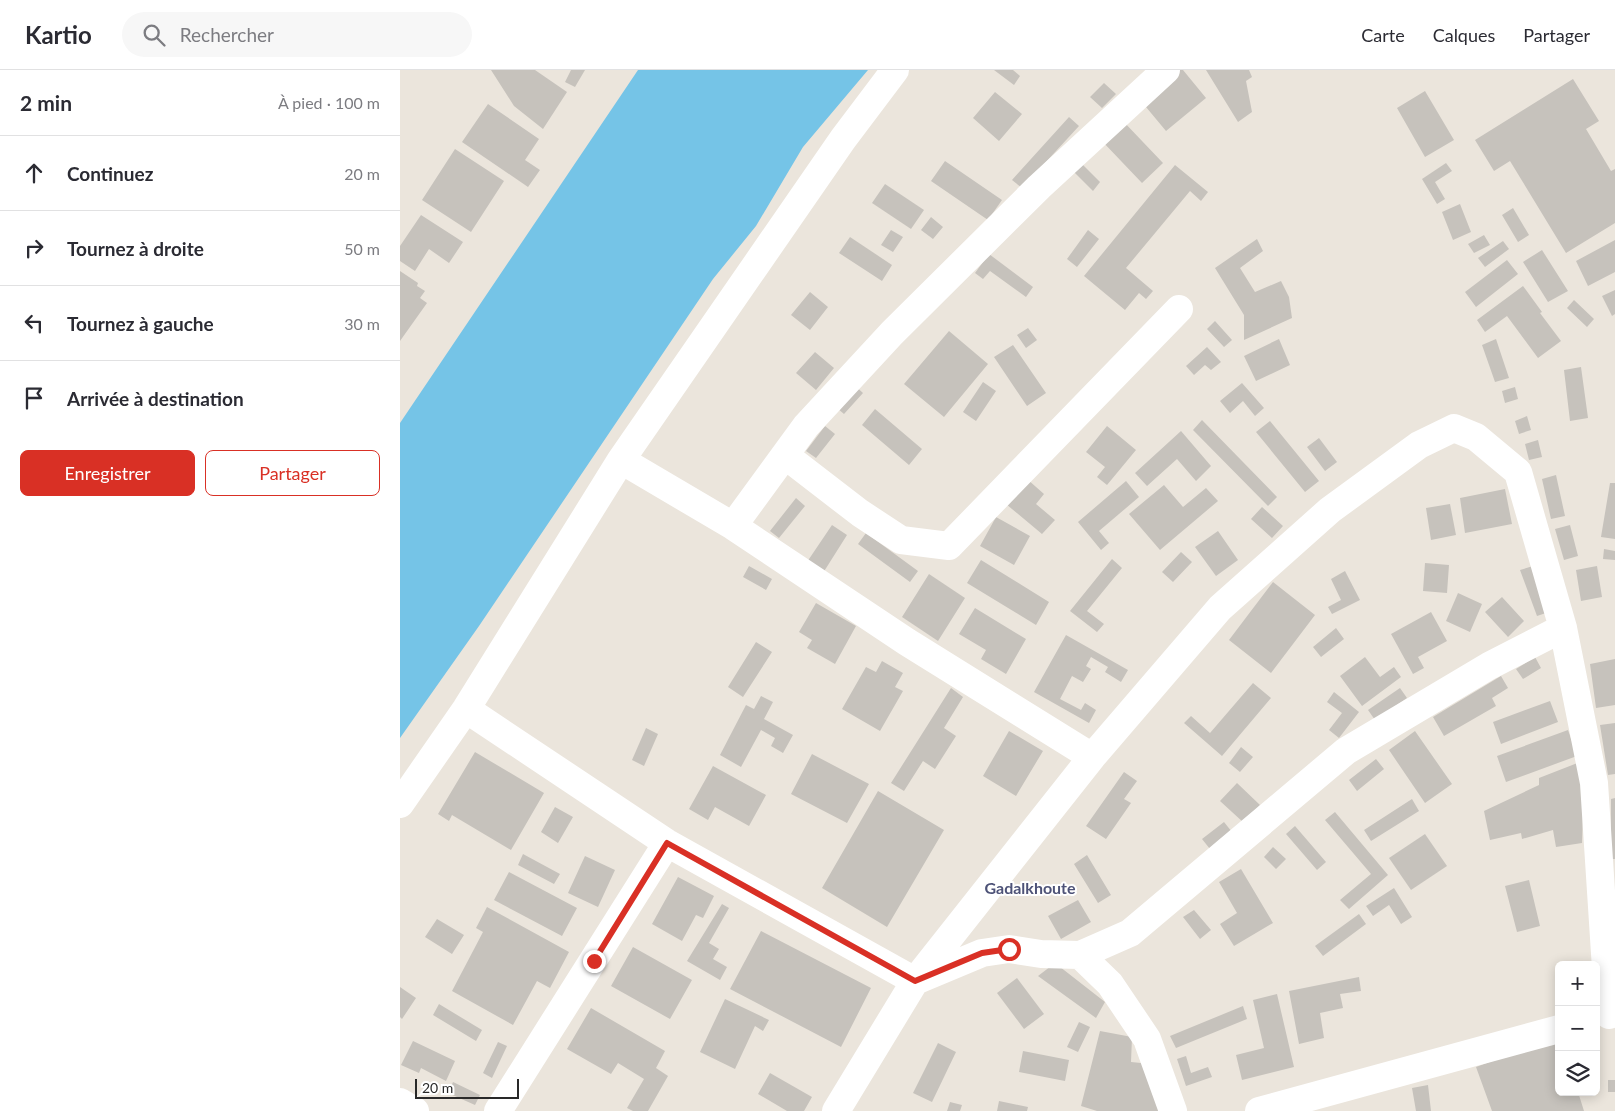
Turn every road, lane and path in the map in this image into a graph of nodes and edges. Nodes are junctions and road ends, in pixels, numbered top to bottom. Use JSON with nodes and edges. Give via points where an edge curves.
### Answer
{"nodes":[{"id":1,"x":895,"y":70,"type":"edge"},
{"id":2,"x":1166,"y":70,"type":"edge"},
{"id":3,"x":1179,"y":309,"type":"dead end"},
{"id":4,"x":786,"y":456,"type":"junction"},
{"id":5,"x":621,"y":460,"type":"junction"},
{"id":6,"x":733,"y":526,"type":"junction"},
{"id":7,"x":1563,"y":628,"type":"junction"},
{"id":8,"x":466,"y":709,"type":"junction"},
{"id":9,"x":1092,"y":757,"type":"junction"},
{"id":10,"x":400,"y":804,"type":"edge"},
{"id":11,"x":667,"y":843,"type":"junction"},
{"id":12,"x":1080,"y":955,"type":"junction"},
{"id":13,"x":915,"y":981,"type":"junction"},
{"id":14,"x":1607,"y":1017,"type":"edge"},
{"id":15,"x":1555,"y":1030,"type":"edge"},
{"id":16,"x":400,"y":1102,"type":"edge"},
{"id":17,"x":415,"y":1111,"type":"edge"},
{"id":18,"x":498,"y":1111,"type":"edge"},
{"id":19,"x":836,"y":1111,"type":"edge"},
{"id":20,"x":1173,"y":1111,"type":"edge"},
{"id":21,"x":1259,"y":1111,"type":"edge"}],
"edges":[{"from":1,"to":5,"type":"street","via":[[843,139]]},
{"from":2,"to":4,"type":"street","via":[[1039,187],[892,334],[806,426]]},
{"from":3,"to":4,"type":"street","via":[[949,546],[901,540]]},
{"from":4,"to":6,"type":"street"},
{"from":5,"to":6,"type":"street"},
{"from":5,"to":8,"type":"street"},
{"from":6,"to":9,"type":"street","via":[[907,642]]},
{"from":7,"to":9,"type":"street","via":[[1518,472],[1476,437],[1454,428],[1419,445],[1330,510],[1220,608]]},
{"from":7,"to":12,"type":"street","via":[[1489,666],[1346,751],[1130,933]]},
{"from":7,"to":14,"type":"street","via":[[1594,783]]},
{"from":8,"to":10,"type":"street"},
{"from":8,"to":11,"type":"street"},
{"from":9,"to":13,"type":"street"},
{"from":11,"to":13,"type":"street"},
{"from":11,"to":18,"type":"street"},
{"from":12,"to":13,"type":"street","via":[[1009,949],[982,953]]},
{"from":12,"to":20,"type":"street","via":[[1110,984],[1146,1039]]},
{"from":13,"to":19,"type":"street"},
{"from":15,"to":21,"type":"street"},
{"from":16,"to":17,"type":"street"}]}
